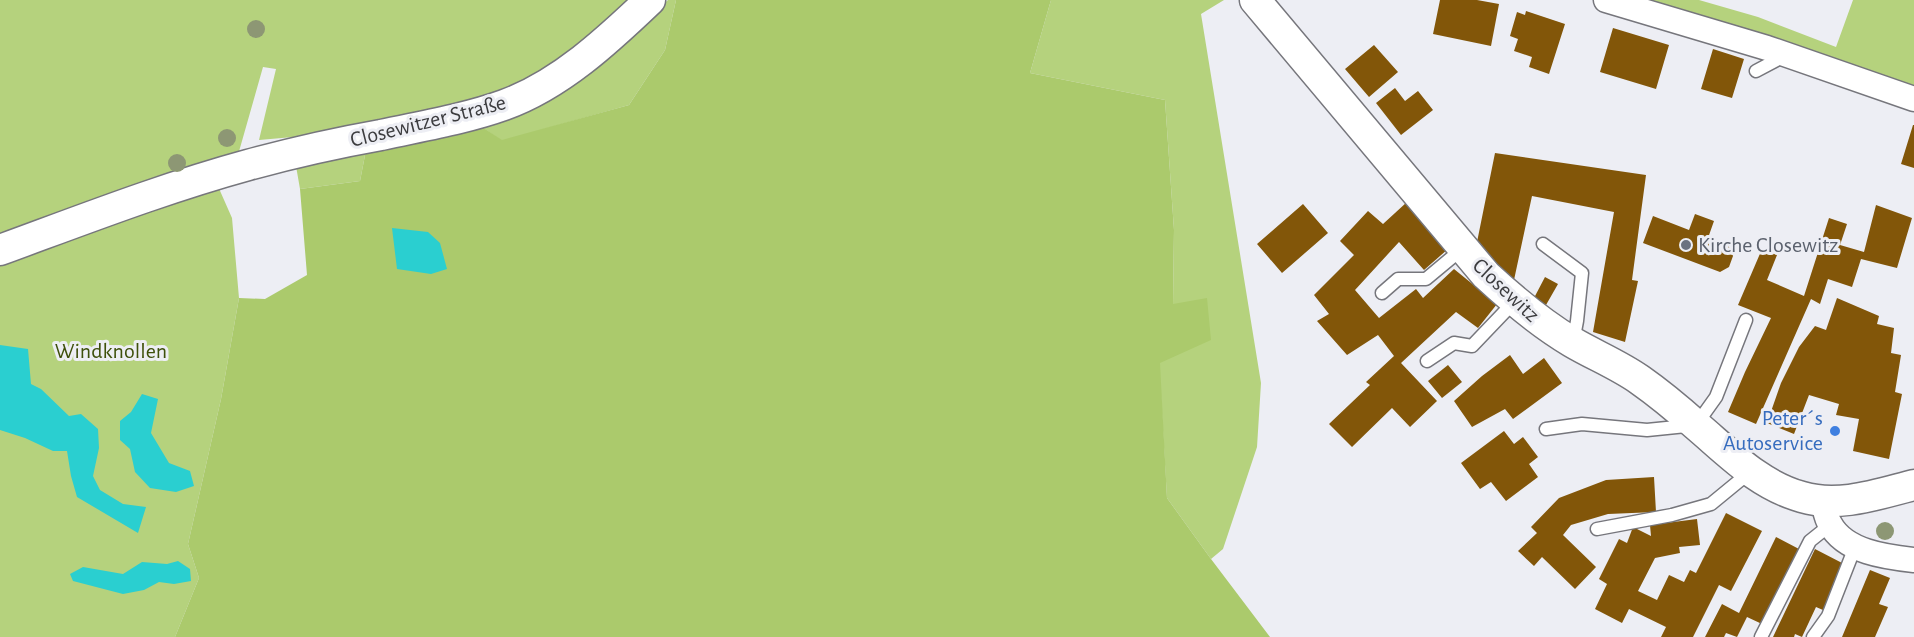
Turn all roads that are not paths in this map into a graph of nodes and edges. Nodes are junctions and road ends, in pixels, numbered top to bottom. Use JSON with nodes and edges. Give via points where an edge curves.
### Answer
{"nodes":[{"id":1,"x":650,"y":0,"type":"edge"},
{"id":2,"x":1255,"y":0,"type":"edge"},
{"id":3,"x":1606,"y":0,"type":"edge"},
{"id":4,"x":1787,"y":55,"type":"junction"},
{"id":5,"x":1756,"y":71,"type":"dead end"},
{"id":6,"x":1914,"y":99,"type":"edge"},
{"id":7,"x":1543,"y":244,"type":"dead end"},
{"id":8,"x":1462,"y":249,"type":"junction"},
{"id":9,"x":0,"y":250,"type":"edge"},
{"id":10,"x":1382,"y":293,"type":"dead end"},
{"id":11,"x":1515,"y":302,"type":"junction"},
{"id":12,"x":1746,"y":320,"type":"dead end"},
{"id":13,"x":1573,"y":343,"type":"junction"},
{"id":14,"x":1427,"y":361,"type":"dead end"},
{"id":15,"x":1696,"y":425,"type":"junction"},
{"id":16,"x":1546,"y":429,"type":"dead end"},
{"id":17,"x":1750,"y":472,"type":"junction"},
{"id":18,"x":1914,"y":485,"type":"edge"},
{"id":19,"x":1826,"y":513,"type":"junction"},
{"id":20,"x":1597,"y":529,"type":"dead end"},
{"id":21,"x":1856,"y":546,"type":"junction"},
{"id":22,"x":1914,"y":560,"type":"edge"},
{"id":23,"x":1761,"y":637,"type":"edge"},
{"id":24,"x":1813,"y":637,"type":"edge"}],
"edges":[{"from":1,"to":9,"type":"street","name":"Closewitzer Straße","via":[[566,71],[505,105],[436,124],[292,153],[185,183]]},
{"from":2,"to":8,"type":"street","name":"Closewitz"},
{"from":3,"to":4,"type":"street"},
{"from":4,"to":5,"type":"lane"},
{"from":4,"to":6,"type":"street"},
{"from":7,"to":13,"type":"lane","via":[[1582,273]]},
{"from":8,"to":10,"type":"lane","via":[[1426,279],[1398,279]]},
{"from":8,"to":11,"type":"street","name":"Closewitz"},
{"from":11,"to":13,"type":"street","name":"Closewitz"},
{"from":11,"to":14,"type":"lane","via":[[1472,346],[1454,343]]},
{"from":12,"to":15,"type":"lane","via":[[1716,397]]},
{"from":13,"to":15,"type":"street","name":"Closewitz","via":[[1639,379]]},
{"from":15,"to":16,"type":"lane","via":[[1647,430],[1582,424]]},
{"from":15,"to":17,"type":"street","name":"Closewitz"},
{"from":17,"to":19,"type":"street","name":"Closewitz"},
{"from":17,"to":20,"type":"lane","via":[[1711,504]]},
{"from":18,"to":19,"type":"street","name":"Closewitz","via":[[1842,502]]},
{"from":19,"to":21,"type":"street","name":"Closewitz","via":[[1842,537]]},
{"from":19,"to":23,"type":"lane"},
{"from":21,"to":22,"type":"street","name":"Closewitz","via":[[1883,556]]},
{"from":21,"to":24,"type":"lane","via":[[1828,616]]}]}
